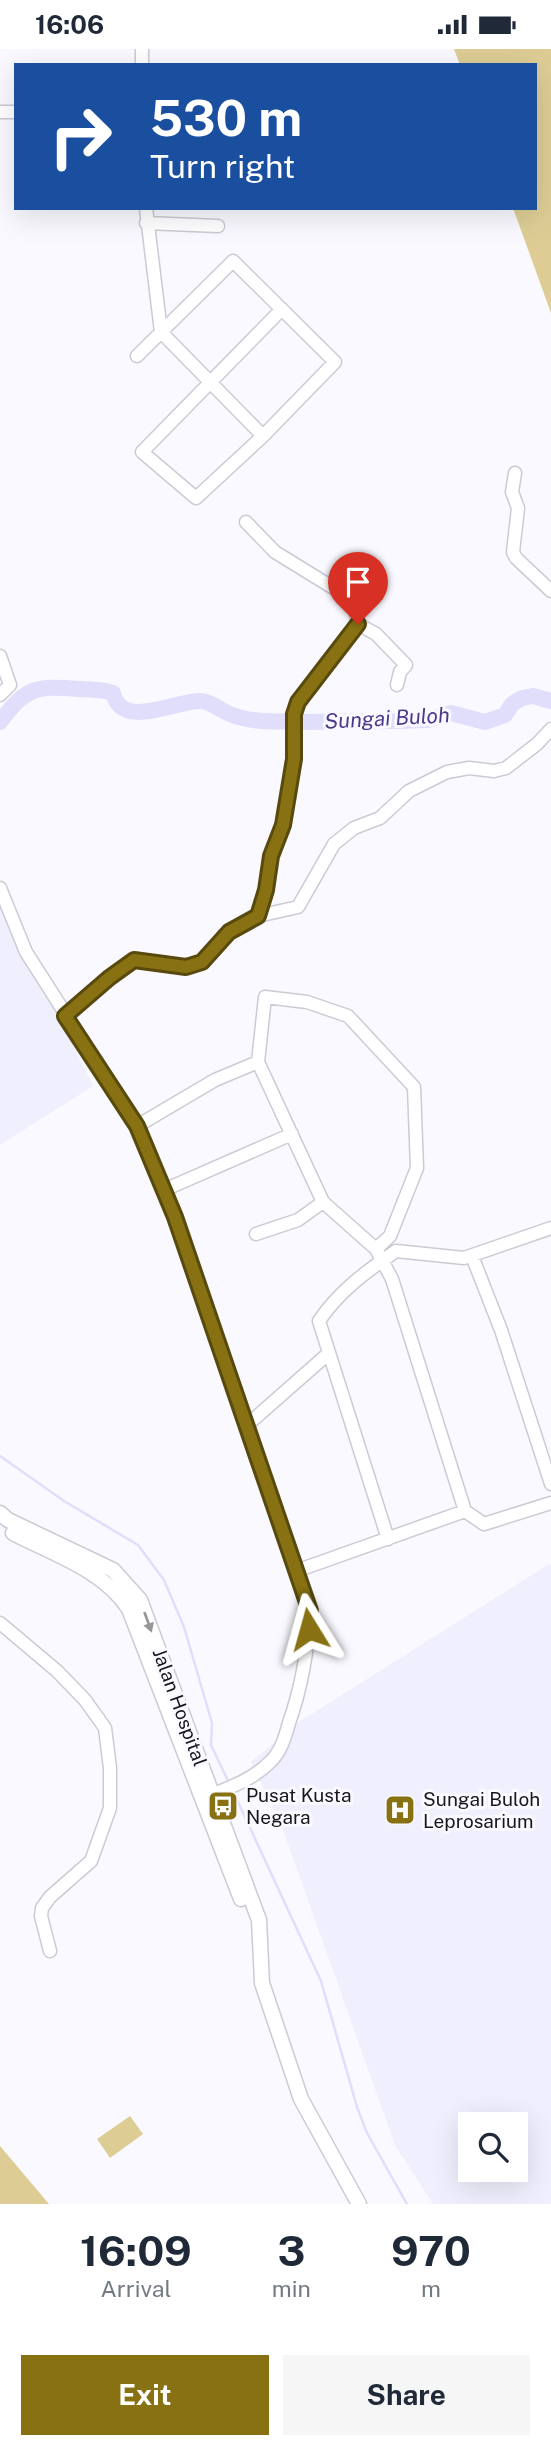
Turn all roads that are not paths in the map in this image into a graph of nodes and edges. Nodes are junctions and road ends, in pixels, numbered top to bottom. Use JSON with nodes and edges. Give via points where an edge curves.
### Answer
{"nodes":[{"id":1,"x":146,"y":210,"type":"edge"},
{"id":2,"x":146,"y":223,"type":"junction"},
{"id":3,"x":218,"y":226,"type":"dead end"},
{"id":4,"x":282,"y":309,"type":"junction"},
{"id":5,"x":160,"y":332,"type":"junction"},
{"id":6,"x":137,"y":356,"type":"dead end"},
{"id":7,"x":210,"y":382,"type":"junction"},
{"id":8,"x":262,"y":436,"type":"junction"},
{"id":9,"x":514,"y":473,"type":"dead end"},
{"id":10,"x":246,"y":523,"type":"dead end"},
{"id":11,"x":551,"y":591,"type":"edge"},
{"id":12,"x":358,"y":624,"type":"junction"},
{"id":13,"x":0,"y":656,"type":"edge"},
{"id":14,"x":397,"y":685,"type":"dead end"},
{"id":15,"x":0,"y":695,"type":"edge"},
{"id":16,"x":551,"y":729,"type":"edge"},
{"id":17,"x":0,"y":888,"type":"edge"},
{"id":18,"x":258,"y":916,"type":"junction"},
{"id":19,"x":65,"y":1016,"type":"junction"},
{"id":20,"x":258,"y":1062,"type":"junction"},
{"id":21,"x":137,"y":1126,"type":"junction"},
{"id":22,"x":292,"y":1134,"type":"junction"},
{"id":23,"x":163,"y":1190,"type":"junction"},
{"id":24,"x":323,"y":1202,"type":"junction"},
{"id":25,"x":550,"y":1231,"type":"edge"},
{"id":26,"x":257,"y":1234,"type":"dead end"},
{"id":27,"x":380,"y":1255,"type":"junction"},
{"id":28,"x":472,"y":1256,"type":"junction"},
{"id":29,"x":329,"y":1353,"type":"junction"},
{"id":30,"x":246,"y":1426,"type":"junction"},
{"id":31,"x":551,"y":1484,"type":"edge"},
{"id":32,"x":551,"y":1503,"type":"edge"},
{"id":33,"x":465,"y":1511,"type":"junction"},
{"id":34,"x":0,"y":1513,"type":"edge"},
{"id":35,"x":0,"y":1525,"type":"edge"},
{"id":36,"x":388,"y":1539,"type":"junction"},
{"id":37,"x":296,"y":1571,"type":"junction"},
{"id":38,"x":0,"y":1623,"type":"edge"},
{"id":39,"x":212,"y":1795,"type":"junction"},
{"id":40,"x":50,"y":1951,"type":"dead end"},
{"id":41,"x":258,"y":1984,"type":"junction"},
{"id":42,"x":348,"y":2204,"type":"edge"},
{"id":43,"x":359,"y":2204,"type":"edge"}],
"edges":[{"from":1,"to":2,"type":"street"},
{"from":2,"to":3,"type":"street"},
{"from":2,"to":5,"type":"street"},
{"from":4,"to":5,"type":"street","via":[[233,261]]},
{"from":4,"to":7,"type":"street"},
{"from":4,"to":8,"type":"street","via":[[335,362]]},
{"from":5,"to":6,"type":"street"},
{"from":5,"to":7,"type":"street"},
{"from":7,"to":8,"type":"street"},
{"from":7,"to":8,"type":"street","via":[[142,451],[196,498]]},
{"from":9,"to":11,"type":"street","via":[[512,492],[518,508],[513,552]]},
{"from":10,"to":12,"type":"street","via":[[275,552],[353,600]]},
{"from":12,"to":14,"type":"street","via":[[376,633],[406,665]]},
{"from":12,"to":18,"type":"street","via":[[298,702],[283,825]]},
{"from":13,"to":15,"type":"street","via":[[10,685]]},
{"from":16,"to":18,"type":"street","via":[[506,768],[447,772],[409,791],[380,818],[354,828],[334,844],[298,907]]},
{"from":17,"to":19,"type":"street","via":[[26,952]]},
{"from":18,"to":19,"type":"street","via":[[229,932],[202,962],[186,967],[134,960]]},
{"from":19,"to":21,"type":"street"},
{"from":20,"to":21,"type":"street","via":[[215,1080]]},
{"from":20,"to":22,"type":"street"},
{"from":20,"to":27,"type":"street","via":[[265,997],[306,1002],[348,1016],[414,1087],[417,1168]]},
{"from":21,"to":23,"type":"street"},
{"from":22,"to":23,"type":"street"},
{"from":22,"to":24,"type":"street"},
{"from":23,"to":30,"type":"street"},
{"from":24,"to":26,"type":"street","via":[[298,1220]]},
{"from":24,"to":27,"type":"street"},
{"from":25,"to":28,"type":"street"},
{"from":27,"to":28,"type":"street","via":[[396,1251]]},
{"from":27,"to":29,"type":"street","via":[[318,1321]]},
{"from":27,"to":33,"type":"street","via":[[392,1279]]},
{"from":28,"to":31,"type":"street"},
{"from":29,"to":30,"type":"street"},
{"from":29,"to":36,"type":"street"},
{"from":30,"to":37,"type":"street"},
{"from":32,"to":33,"type":"street","via":[[484,1524]]},
{"from":33,"to":36,"type":"street"},
{"from":34,"to":39,"type":"main road","name":"Jalan Hospital","one_way":true,"via":[[113,1570],[140,1600]]},
{"from":35,"to":39,"type":"main road","name":"Jalan Hospital","via":[[105,1581],[118,1593]]},
{"from":36,"to":37,"type":"street"},
{"from":37,"to":39,"type":"street","via":[[310,1611],[308,1648],[300,1691],[279,1750],[242,1784]]},
{"from":38,"to":40,"type":"street","via":[[57,1671],[105,1728],[110,1808],[91,1861],[42,1908]]},
{"from":39,"to":41,"type":"main road","name":"Jalan Hospital","via":[[249,1922]]},
{"from":41,"to":42,"type":"main road","name":"Jalan Hospital","via":[[292,2103]]},
{"from":41,"to":43,"type":"main road","name":"Jalan Hospital","via":[[301,2099]]}]}
